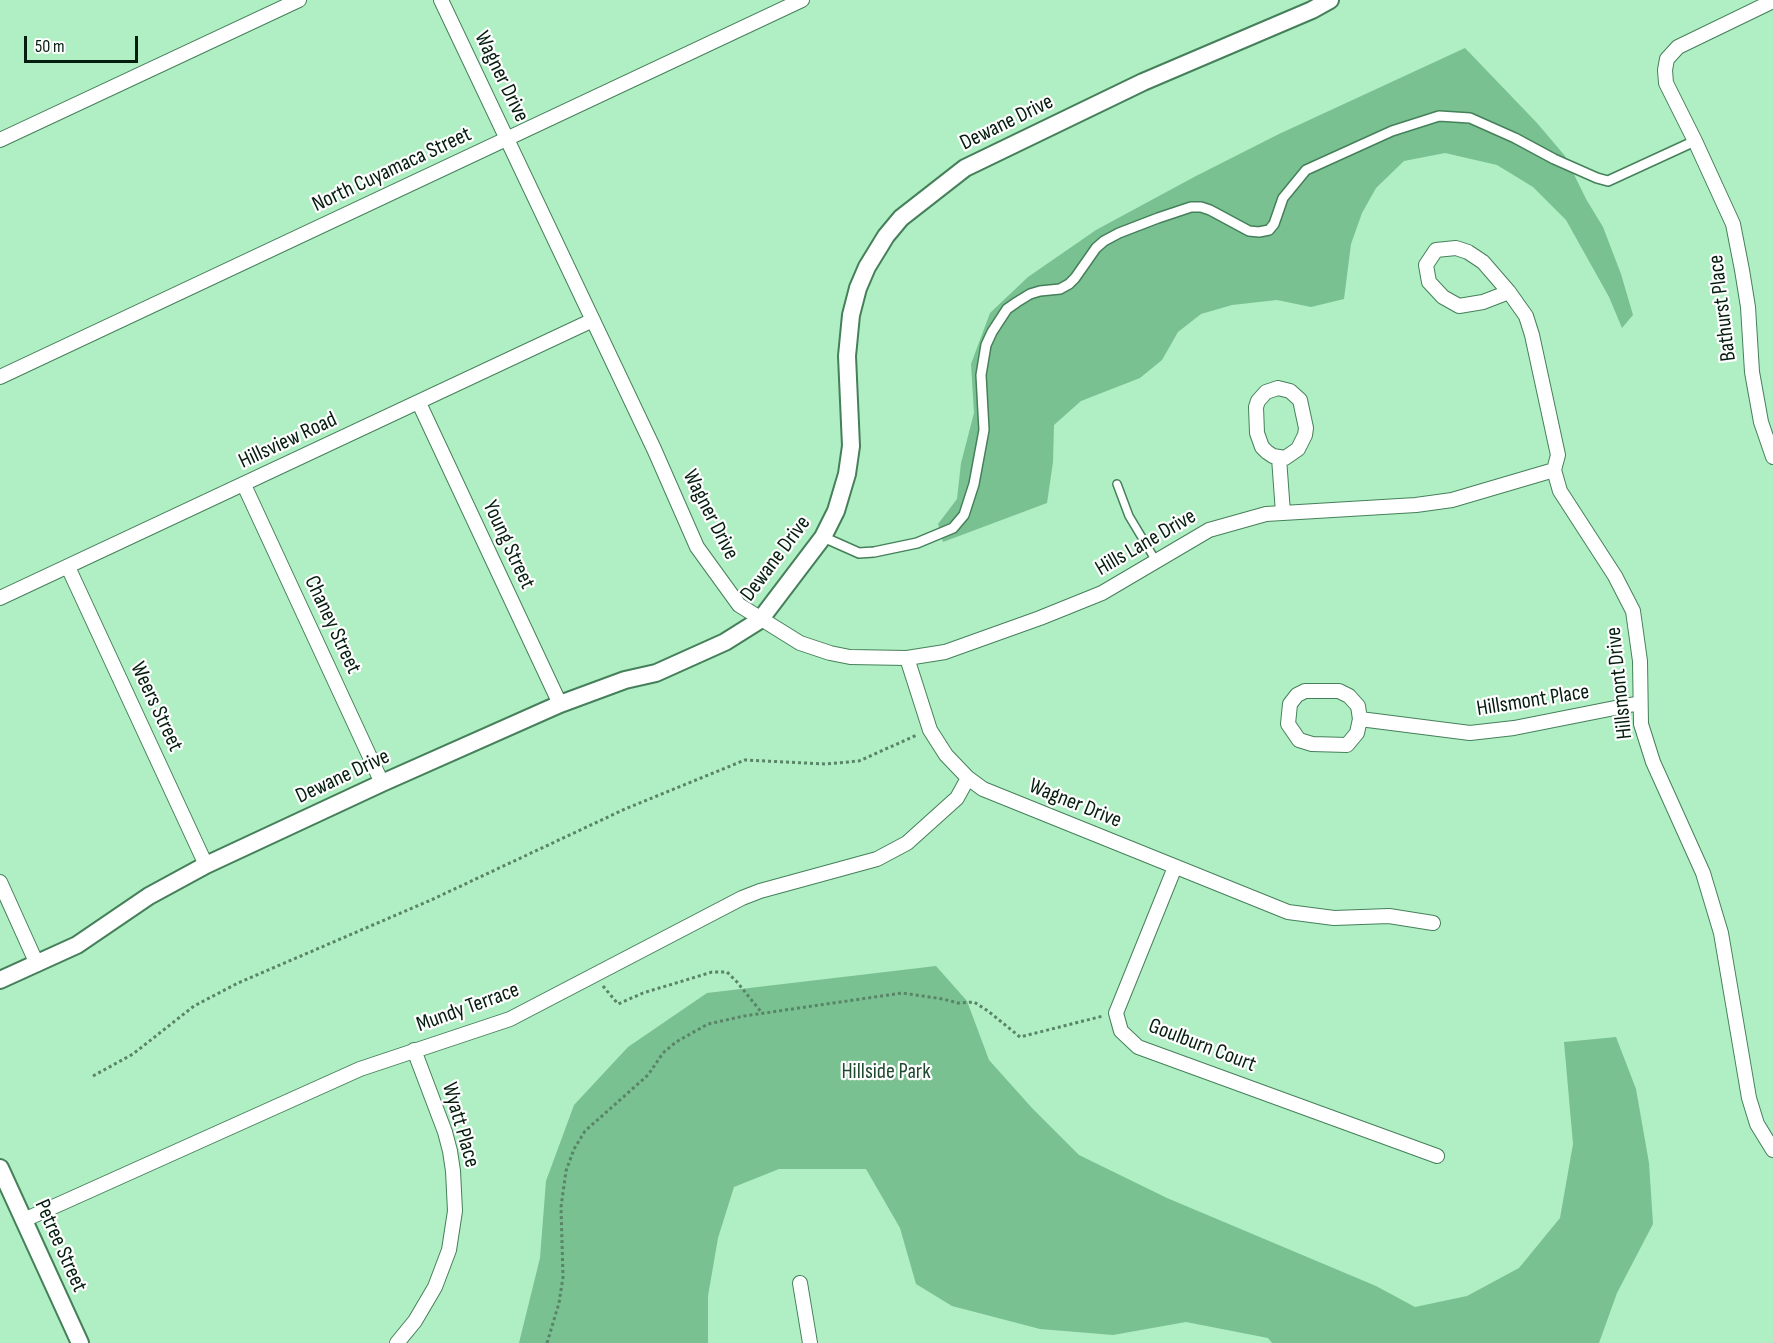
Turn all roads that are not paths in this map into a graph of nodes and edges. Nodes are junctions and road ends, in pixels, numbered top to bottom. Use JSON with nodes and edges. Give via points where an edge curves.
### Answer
{"nodes":[{"id":1,"x":299,"y":0,"type":"edge"},
{"id":2,"x":441,"y":0,"type":"edge"},
{"id":3,"x":802,"y":0,"type":"edge"},
{"id":4,"x":1330,"y":0,"type":"edge"},
{"id":5,"x":1773,"y":1,"type":"edge"},
{"id":6,"x":0,"y":140,"type":"edge"},
{"id":7,"x":508,"y":140,"type":"junction"},
{"id":8,"x":1695,"y":141,"type":"junction"},
{"id":9,"x":1509,"y":292,"type":"junction"},
{"id":10,"x":593,"y":320,"type":"junction"},
{"id":11,"x":0,"y":378,"type":"edge"},
{"id":12,"x":419,"y":403,"type":"junction"},
{"id":13,"x":1773,"y":457,"type":"edge"},
{"id":14,"x":1279,"y":458,"type":"junction"},
{"id":15,"x":1554,"y":470,"type":"junction"},
{"id":16,"x":244,"y":484,"type":"junction"},
{"id":17,"x":1117,"y":484,"type":"dead end"},
{"id":18,"x":1283,"y":513,"type":"junction"},
{"id":19,"x":823,"y":537,"type":"junction"},
{"id":20,"x":1156,"y":561,"type":"junction"},
{"id":21,"x":68,"y":567,"type":"junction"},
{"id":22,"x":0,"y":598,"type":"edge"},
{"id":23,"x":760,"y":620,"type":"junction"},
{"id":24,"x":907,"y":658,"type":"junction"},
{"id":25,"x":1640,"y":703,"type":"junction"},
{"id":26,"x":560,"y":704,"type":"junction"},
{"id":27,"x":1360,"y":719,"type":"junction"},
{"id":28,"x":968,"y":778,"type":"junction"},
{"id":29,"x":382,"y":783,"type":"junction"},
{"id":30,"x":206,"y":865,"type":"junction"},
{"id":31,"x":1175,"y":867,"type":"junction"},
{"id":32,"x":0,"y":882,"type":"edge"},
{"id":33,"x":1433,"y":923,"type":"dead end"},
{"id":34,"x":37,"y":964,"type":"junction"},
{"id":35,"x":0,"y":980,"type":"edge"},
{"id":36,"x":414,"y":1050,"type":"junction"},
{"id":37,"x":1773,"y":1150,"type":"edge"},
{"id":38,"x":1437,"y":1156,"type":"dead end"},
{"id":39,"x":0,"y":1168,"type":"edge"},
{"id":40,"x":24,"y":1220,"type":"junction"},
{"id":41,"x":800,"y":1283,"type":"dead end"},
{"id":42,"x":80,"y":1343,"type":"edge"},
{"id":43,"x":397,"y":1343,"type":"edge"},
{"id":44,"x":810,"y":1343,"type":"edge"}],
"edges":[{"from":1,"to":6,"type":"street"},
{"from":2,"to":7,"type":"street","name":"Wagner Drive"},
{"from":3,"to":7,"type":"street","name":"North Cuyamaca Street"},
{"from":4,"to":19,"type":"street","name":"Dewane Drive","via":[[1143,82],[965,168],[902,218],[873,256],[854,302],[847,348],[850,455],[839,502]]},
{"from":5,"to":8,"type":"street","name":"Bathurst Place","via":[[1678,47],[1667,59],[1666,84]]},
{"from":7,"to":10,"type":"street","name":"Wagner Drive"},
{"from":7,"to":11,"type":"street","name":"North Cuyamaca Street"},
{"from":8,"to":13,"type":"street","name":"Bathurst Place","via":[[1732,224],[1748,308],[1752,372],[1761,422]]},
{"from":8,"to":19,"type":"street","via":[[1608,181],[1470,118],[1438,116],[1392,131],[1306,170],[1283,198],[1269,230],[1249,231],[1210,210],[1191,207],[1119,233],[1096,248],[1069,284],[1030,294],[1017,302],[1007,309],[992,332],[981,375],[984,430],[974,484],[964,515],[953,528],[917,543],[874,552],[859,553]]},
{"from":9,"to":9,"type":"street","name":"Hillsmont Drive","via":[[1483,262],[1456,248],[1436,250],[1426,265],[1428,282],[1459,306]]},
{"from":9,"to":15,"type":"street","name":"Hillsmont Drive","via":[[1526,316],[1532,335],[1558,455]]},
{"from":10,"to":12,"type":"street","name":"Hillsview Road"},
{"from":10,"to":23,"type":"street","name":"Wagner Drive","via":[[697,547],[739,605]]},
{"from":12,"to":16,"type":"street","name":"Hillsview Road"},
{"from":12,"to":26,"type":"street","name":"Young Street"},
{"from":14,"to":14,"type":"street","via":[[1298,449],[1305,428],[1300,400],[1290,391],[1278,388],[1266,392],[1258,401],[1256,424],[1262,447]]},
{"from":14,"to":18,"type":"street"},
{"from":15,"to":18,"type":"street","name":"Hills Lane Drive","via":[[1452,500]]},
{"from":15,"to":25,"type":"street","name":"Hillsmont Drive","via":[[1560,491],[1633,611],[1640,661]]},
{"from":16,"to":21,"type":"street","name":"Hillsview Road"},
{"from":16,"to":29,"type":"street","name":"Chaney Street"},
{"from":17,"to":20,"type":"lane","via":[[1129,516]]},
{"from":18,"to":20,"type":"street","name":"Hills Lane Drive","via":[[1209,530]]},
{"from":19,"to":23,"type":"street","name":"Dewane Drive"},
{"from":20,"to":24,"type":"street","name":"Hills Lane Drive","via":[[1102,593],[1041,618],[945,652]]},
{"from":21,"to":22,"type":"street","name":"Hillsview Road"},
{"from":21,"to":30,"type":"street","name":"Weers Street"},
{"from":23,"to":24,"type":"street","name":"Wagner Drive","via":[[800,643],[830,653]]},
{"from":23,"to":26,"type":"street","name":"Dewane Drive","via":[[725,642],[656,673]]},
{"from":24,"to":28,"type":"street","name":"Wagner Drive","via":[[930,730]]},
{"from":25,"to":27,"type":"street","name":"Hillsmont Place","via":[[1470,733]]},
{"from":25,"to":37,"type":"street","name":"Hillsmont Drive","via":[[1641,724],[1653,762],[1703,873],[1718,922],[1749,1098],[1757,1124]]},
{"from":26,"to":29,"type":"street","name":"Dewane Drive"},
{"from":27,"to":27,"type":"street","via":[[1358,706],[1349,696],[1305,691],[1290,704],[1288,724],[1299,740],[1347,745],[1357,733]]},
{"from":28,"to":31,"type":"street","name":"Wagner Drive","via":[[983,789]]},
{"from":28,"to":36,"type":"street","name":"Mundy Terrace","via":[[957,798],[907,843],[877,859],[742,898],[510,1019]]},
{"from":29,"to":30,"type":"street","name":"Dewane Drive"},
{"from":30,"to":34,"type":"street","name":"Dewane Drive","via":[[148,896],[77,945]]},
{"from":31,"to":33,"type":"street","name":"Wagner Drive","via":[[1288,912],[1334,918],[1389,916]]},
{"from":31,"to":38,"type":"street","name":"Goulburn Court","via":[[1116,1013],[1121,1031],[1138,1047]]},
{"from":32,"to":34,"type":"street"},
{"from":34,"to":35,"type":"street","name":"Dewane Drive"},
{"from":36,"to":40,"type":"street","name":"Mundy Terrace","via":[[360,1069]]},
{"from":36,"to":43,"type":"street","name":"Wyatt Place","via":[[450,1151],[455,1210],[449,1250],[435,1287]]},
{"from":39,"to":40,"type":"street","name":"Petree Street"},
{"from":40,"to":42,"type":"street","name":"Petree Street"},
{"from":41,"to":44,"type":"street"}]}
